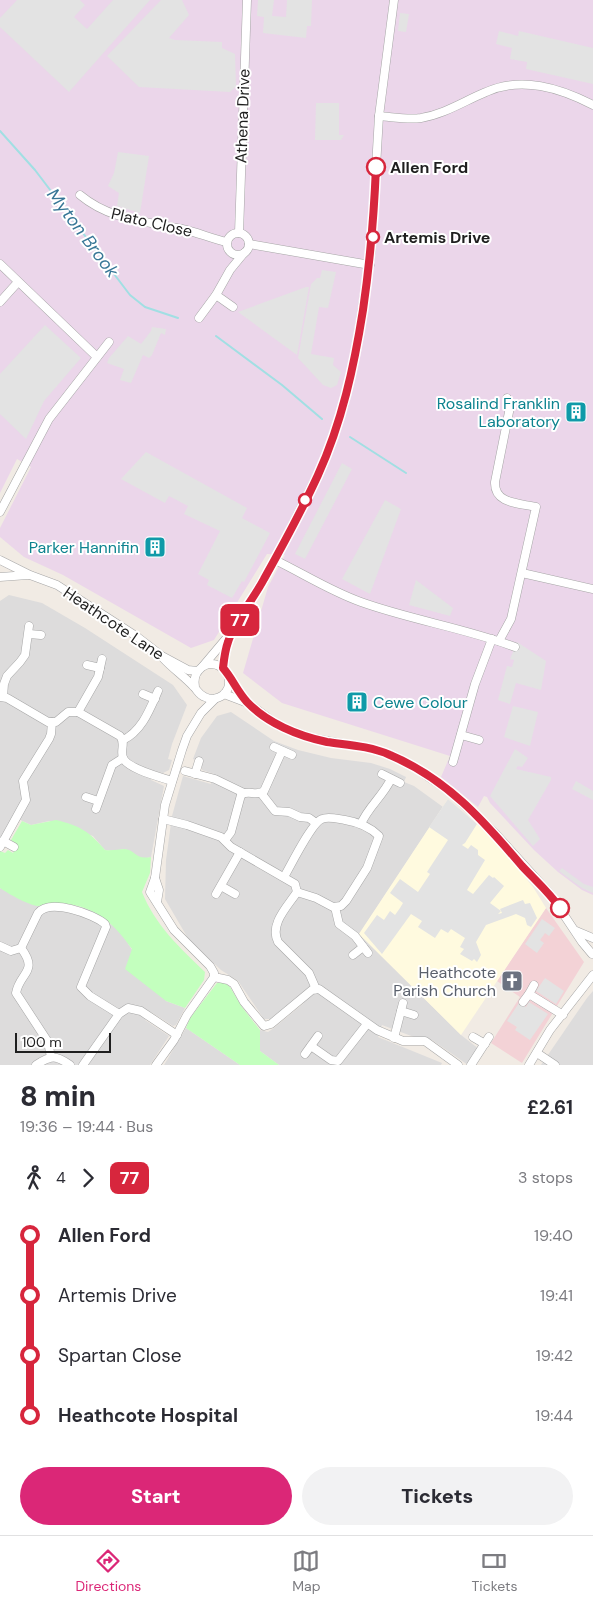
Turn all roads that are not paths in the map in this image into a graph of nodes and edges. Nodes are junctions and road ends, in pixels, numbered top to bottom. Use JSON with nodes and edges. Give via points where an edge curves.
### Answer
{"nodes":[{"id":1,"x":246,"y":0,"type":"edge"},
{"id":2,"x":394,"y":0,"type":"edge"},
{"id":3,"x":593,"y":105,"type":"edge"},
{"id":4,"x":379,"y":116,"type":"junction"},
{"id":5,"x":80,"y":195,"type":"dead end"},
{"id":6,"x":238,"y":233,"type":"junction"},
{"id":7,"x":227,"y":242,"type":"junction"},
{"id":8,"x":249,"y":244,"type":"junction"},
{"id":9,"x":231,"y":252,"type":"junction"},
{"id":10,"x":244,"y":253,"type":"junction"},
{"id":11,"x":0,"y":264,"type":"edge"},
{"id":12,"x":370,"y":265,"type":"junction"},
{"id":13,"x":230,"y":270,"type":"junction"},
{"id":14,"x":18,"y":282,"type":"junction"},
{"id":15,"x":216,"y":295,"type":"junction"},
{"id":16,"x":0,"y":302,"type":"edge"},
{"id":17,"x":233,"y":307,"type":"dead end"},
{"id":18,"x":199,"y":318,"type":"dead end"},
{"id":19,"x":109,"y":342,"type":"dead end"},
{"id":20,"x":97,"y":357,"type":"junction"},
{"id":21,"x":507,"y":398,"type":"dead end"},
{"id":22,"x":0,"y":512,"type":"edge"},
{"id":23,"x":0,"y":560,"type":"edge"},
{"id":24,"x":275,"y":560,"type":"junction"},
{"id":25,"x":522,"y":573,"type":"junction"},
{"id":26,"x":30,"y":575,"type":"junction"},
{"id":27,"x":0,"y":577,"type":"edge"},
{"id":28,"x":593,"y":589,"type":"edge"},
{"id":29,"x":30,"y":626,"type":"dead end"},
{"id":30,"x":28,"y":634,"type":"junction"},
{"id":31,"x":230,"y":634,"type":"junction"},
{"id":32,"x":41,"y":635,"type":"dead end"},
{"id":33,"x":496,"y":640,"type":"junction"},
{"id":34,"x":515,"y":647,"type":"dead end"},
{"id":35,"x":162,"y":656,"type":"junction"},
{"id":36,"x":102,"y":659,"type":"dead end"},
{"id":37,"x":88,"y":665,"type":"dead end"},
{"id":38,"x":100,"y":668,"type":"junction"},
{"id":39,"x":223,"y":668,"type":"junction"},
{"id":40,"x":200,"y":669,"type":"junction"},
{"id":41,"x":229,"y":678,"type":"junction"},
{"id":42,"x":195,"y":688,"type":"junction"},
{"id":43,"x":158,"y":691,"type":"dead end"},
{"id":44,"x":143,"y":694,"type":"dead end"},
{"id":45,"x":224,"y":694,"type":"junction"},
{"id":46,"x":1,"y":697,"type":"edge"},
{"id":47,"x":203,"y":697,"type":"junction"},
{"id":48,"x":155,"y":699,"type":"junction"},
{"id":49,"x":215,"y":699,"type":"junction"},
{"id":50,"x":247,"y":702,"type":"junction"},
{"id":51,"x":78,"y":712,"type":"junction"},
{"id":52,"x":201,"y":713,"type":"junction"},
{"id":53,"x":52,"y":722,"type":"junction"},
{"id":54,"x":460,"y":735,"type":"junction"},
{"id":55,"x":123,"y":740,"type":"junction"},
{"id":56,"x":479,"y":740,"type":"dead end"},
{"id":57,"x":274,"y":747,"type":"dead end"},
{"id":58,"x":282,"y":750,"type":"junction"},
{"id":59,"x":292,"y":755,"type":"dead end"},
{"id":60,"x":123,"y":758,"type":"junction"},
{"id":61,"x":198,"y":761,"type":"dead end"},
{"id":62,"x":453,"y":762,"type":"dead end"},
{"id":63,"x":186,"y":771,"type":"dead end"},
{"id":64,"x":195,"y":774,"type":"junction"},
{"id":65,"x":382,"y":774,"type":"dead end"},
{"id":66,"x":391,"y":779,"type":"junction"},
{"id":67,"x":172,"y":781,"type":"junction"},
{"id":68,"x":400,"y":783,"type":"dead end"},
{"id":69,"x":244,"y":793,"type":"junction"},
{"id":70,"x":261,"y":793,"type":"junction"},
{"id":71,"x":86,"y":797,"type":"dead end"},
{"id":72,"x":162,"y":820,"type":"junction"},
{"id":73,"x":316,"y":823,"type":"junction"},
{"id":74,"x":361,"y":824,"type":"junction"},
{"id":75,"x":225,"y":840,"type":"junction"},
{"id":76,"x":2,"y":844,"type":"edge"},
{"id":77,"x":14,"y":848,"type":"dead end"},
{"id":78,"x":240,"y":852,"type":"junction"},
{"id":79,"x":284,"y":877,"type":"junction"},
{"id":80,"x":220,"y":886,"type":"junction"},
{"id":81,"x":297,"y":892,"type":"junction"},
{"id":82,"x":216,"y":894,"type":"dead end"},
{"id":83,"x":235,"y":894,"type":"dead end"},
{"id":84,"x":335,"y":908,"type":"junction"},
{"id":85,"x":576,"y":931,"type":"junction"},
{"id":86,"x":593,"y":938,"type":"edge"},
{"id":87,"x":0,"y":946,"type":"edge"},
{"id":88,"x":593,"y":947,"type":"edge"},
{"id":89,"x":21,"y":948,"type":"junction"},
{"id":90,"x":354,"y":955,"type":"dead end"},
{"id":91,"x":593,"y":955,"type":"edge"},
{"id":92,"x":593,"y":968,"type":"edge"},
{"id":93,"x":592,"y":976,"type":"edge"},
{"id":94,"x":214,"y":977,"type":"junction"},
{"id":95,"x":534,"y":985,"type":"dead end"},
{"id":96,"x":316,"y":989,"type":"junction"},
{"id":97,"x":529,"y":994,"type":"junction"},
{"id":98,"x":523,"y":1002,"type":"dead end"},
{"id":99,"x":118,"y":1014,"type":"junction"},
{"id":100,"x":414,"y":1015,"type":"dead end"},
{"id":101,"x":562,"y":1015,"type":"junction"},
{"id":102,"x":367,"y":1024,"type":"junction"},
{"id":103,"x":177,"y":1035,"type":"junction"},
{"id":104,"x":318,"y":1036,"type":"dead end"},
{"id":105,"x":473,"y":1037,"type":"dead end"},
{"id":106,"x":490,"y":1037,"type":"dead end"},
{"id":107,"x":394,"y":1038,"type":"junction"},
{"id":108,"x":484,"y":1044,"type":"junction"},
{"id":109,"x":311,"y":1046,"type":"junction"},
{"id":110,"x":537,"y":1053,"type":"junction"},
{"id":111,"x":304,"y":1054,"type":"dead end"},
{"id":112,"x":51,"y":1057,"type":"junction"},
{"id":113,"x":448,"y":1058,"type":"junction"},
{"id":114,"x":336,"y":1063,"type":"edge"},
{"id":115,"x":36,"y":1065,"type":"edge"},
{"id":116,"x":70,"y":1065,"type":"edge"},
{"id":117,"x":83,"y":1065,"type":"edge"},
{"id":118,"x":156,"y":1065,"type":"edge"},
{"id":119,"x":443,"y":1065,"type":"edge"},
{"id":120,"x":458,"y":1065,"type":"edge"},
{"id":121,"x":471,"y":1065,"type":"edge"},
{"id":122,"x":529,"y":1065,"type":"edge"},
{"id":123,"x":556,"y":1065,"type":"edge"}],
"edges":[{"from":1,"to":6,"type":"street","name":"Athena Drive"},
{"from":2,"to":4,"type":"street"},
{"from":3,"to":4,"type":"street","via":[[560,90],[520,84],[496,88],[427,116],[411,119]]},
{"from":4,"to":12,"type":"street"},
{"from":5,"to":7,"type":"street","name":"Plato Close","via":[[114,215],[180,228]]},
{"from":6,"to":7,"type":"street","via":[[230,236]]},
{"from":6,"to":8,"type":"street","via":[[247,238]]},
{"from":7,"to":9,"type":"street"},
{"from":8,"to":10,"type":"street"},
{"from":8,"to":12,"type":"street"},
{"from":9,"to":10,"type":"street","via":[[237,255]]},
{"from":9,"to":13,"type":"street"},
{"from":10,"to":13,"type":"street"},
{"from":11,"to":14,"type":"street"},
{"from":12,"to":24,"type":"street","via":[[353,370],[340,418],[317,477]]},
{"from":13,"to":15,"type":"street"},
{"from":14,"to":16,"type":"street"},
{"from":14,"to":20,"type":"street"},
{"from":15,"to":17,"type":"street"},
{"from":15,"to":18,"type":"street"},
{"from":19,"to":20,"type":"street"},
{"from":20,"to":22,"type":"street","via":[[49,419]]},
{"from":21,"to":25,"type":"street","via":[[510,406],[495,488],[504,500],[536,507]]},
{"from":23,"to":26,"type":"street","name":"Heathcote Lane"},
{"from":24,"to":31,"type":"street"},
{"from":24,"to":33,"type":"street","via":[[361,603]]},
{"from":25,"to":28,"type":"street"},
{"from":25,"to":33,"type":"street","via":[[512,619]]},
{"from":26,"to":27,"type":"street","name":"Heathcote Lane"},
{"from":26,"to":35,"type":"street","name":"Heathcote Lane","via":[[69,592]]},
{"from":29,"to":30,"type":"street"},
{"from":30,"to":32,"type":"street"},
{"from":30,"to":46,"type":"street","via":[[22,660],[5,680]]},
{"from":31,"to":39,"type":"street"},
{"from":31,"to":40,"type":"street"},
{"from":33,"to":34,"type":"street"},
{"from":33,"to":54,"type":"street","via":[[475,684]]},
{"from":35,"to":40,"type":"street","name":"Heathcote Lane","via":[[188,670]]},
{"from":35,"to":42,"type":"street"},
{"from":36,"to":38,"type":"street"},
{"from":37,"to":38,"type":"street"},
{"from":38,"to":51,"type":"street"},
{"from":39,"to":40,"type":"street","via":[[215,664]]},
{"from":39,"to":41,"type":"street"},
{"from":40,"to":42,"type":"street","via":[[194,678]]},
{"from":41,"to":45,"type":"street"},
{"from":41,"to":50,"type":"street"},
{"from":42,"to":47,"type":"street"},
{"from":43,"to":48,"type":"street"},
{"from":44,"to":48,"type":"street"},
{"from":45,"to":49,"type":"street"},
{"from":45,"to":50,"type":"street"},
{"from":46,"to":53,"type":"street"},
{"from":47,"to":49,"type":"street"},
{"from":47,"to":52,"type":"street"},
{"from":48,"to":55,"type":"street","via":[[138,729]]},
{"from":49,"to":52,"type":"street"},
{"from":50,"to":85,"type":"street","via":[[288,730],[311,738],[375,749],[431,778],[494,832],[553,898]]},
{"from":51,"to":53,"type":"street","via":[[68,712]]},
{"from":51,"to":55,"type":"street"},
{"from":52,"to":67,"type":"street","via":[[184,743]]},
{"from":53,"to":76,"type":"street","via":[[49,739],[22,782],[26,800]]},
{"from":54,"to":56,"type":"street"},
{"from":54,"to":62,"type":"street"},
{"from":55,"to":60,"type":"street"},
{"from":57,"to":58,"type":"street"},
{"from":58,"to":59,"type":"street"},
{"from":58,"to":70,"type":"street","via":[[266,789]]},
{"from":60,"to":67,"type":"street","via":[[136,768]]},
{"from":60,"to":71,"type":"street","via":[[112,765],[97,805]]},
{"from":61,"to":64,"type":"street"},
{"from":63,"to":64,"type":"street"},
{"from":64,"to":69,"type":"street","via":[[215,779]]},
{"from":65,"to":66,"type":"street"},
{"from":66,"to":68,"type":"street"},
{"from":66,"to":74,"type":"street"},
{"from":67,"to":72,"type":"street"},
{"from":69,"to":70,"type":"street"},
{"from":69,"to":75,"type":"street","via":[[231,832]]},
{"from":70,"to":73,"type":"street","via":[[276,811],[289,812]]},
{"from":72,"to":75,"type":"street","via":[[187,825]]},
{"from":72,"to":94,"type":"street","via":[[157,902],[174,930],[210,966]]},
{"from":73,"to":74,"type":"street","via":[[326,818]]},
{"from":73,"to":79,"type":"street"},
{"from":74,"to":84,"type":"street","via":[[380,838],[367,868],[346,901]]},
{"from":75,"to":78,"type":"street"},
{"from":76,"to":77,"type":"street"},
{"from":78,"to":79,"type":"street"},
{"from":78,"to":80,"type":"street"},
{"from":79,"to":81,"type":"street","via":[[295,884]]},
{"from":80,"to":82,"type":"street"},
{"from":80,"to":83,"type":"street"},
{"from":81,"to":84,"type":"street"},
{"from":81,"to":96,"type":"street","via":[[282,912],[276,936],[278,942],[309,973]]},
{"from":84,"to":90,"type":"street","via":[[339,924],[366,950]]},
{"from":85,"to":86,"type":"street"},
{"from":85,"to":91,"type":"street"},
{"from":87,"to":89,"type":"street","via":[[12,951]]},
{"from":88,"to":91,"type":"street"},
{"from":89,"to":99,"type":"street","via":[[42,909],[63,908],[96,917],[106,927],[81,987]]},
{"from":89,"to":112,"type":"street","via":[[29,959],[29,967],[16,993],[47,1039]]},
{"from":92,"to":93,"type":"street"},
{"from":93,"to":101,"type":"street"},
{"from":94,"to":96,"type":"street","via":[[234,984],[249,1009],[266,1026]]},
{"from":94,"to":103,"type":"street","via":[[186,1015]]},
{"from":95,"to":97,"type":"street"},
{"from":96,"to":102,"type":"street"},
{"from":97,"to":98,"type":"street"},
{"from":97,"to":101,"type":"street"},
{"from":99,"to":103,"type":"street","via":[[128,1008],[139,1010]]},
{"from":99,"to":117,"type":"street"},
{"from":100,"to":107,"type":"street","via":[[402,1007]]},
{"from":101,"to":110,"type":"street","via":[[554,1032]]},
{"from":102,"to":107,"type":"street"},
{"from":102,"to":114,"type":"street"},
{"from":103,"to":118,"type":"street"},
{"from":104,"to":109,"type":"street"},
{"from":105,"to":108,"type":"street"},
{"from":106,"to":108,"type":"street"},
{"from":107,"to":113,"type":"street","via":[[425,1041]]},
{"from":108,"to":121,"type":"street"},
{"from":109,"to":111,"type":"street"},
{"from":109,"to":114,"type":"street"},
{"from":110,"to":122,"type":"street"},
{"from":110,"to":123,"type":"street"},
{"from":112,"to":115,"type":"street"},
{"from":112,"to":116,"type":"street"},
{"from":113,"to":119,"type":"street"},
{"from":113,"to":120,"type":"street"}]}
